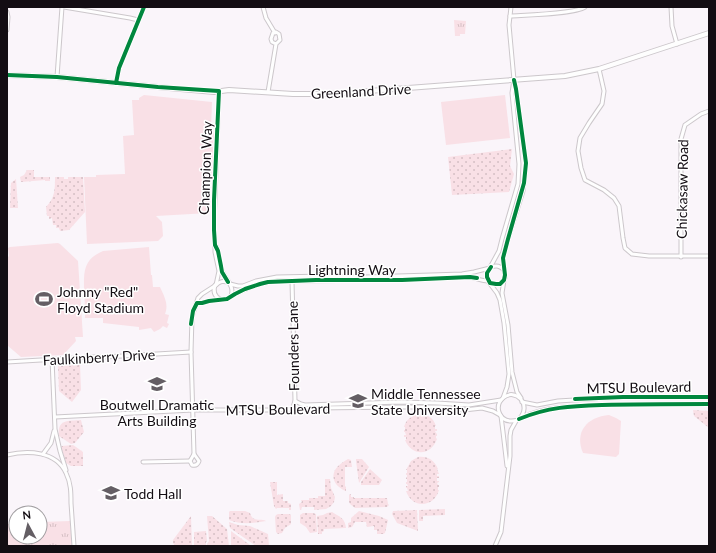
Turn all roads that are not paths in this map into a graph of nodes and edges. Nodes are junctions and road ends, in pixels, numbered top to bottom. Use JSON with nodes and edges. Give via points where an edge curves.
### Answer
{"nodes":[{"id":1,"x":63,"y":7,"type":"edge"},
{"id":2,"x":144,"y":7,"type":"edge"},
{"id":3,"x":263,"y":7,"type":"edge"},
{"id":4,"x":511,"y":7,"type":"edge"},
{"id":5,"x":585,"y":7,"type":"edge"},
{"id":6,"x":671,"y":7,"type":"edge"},
{"id":7,"x":7,"y":12,"type":"edge"},
{"id":8,"x":510,"y":16,"type":"junction"},
{"id":9,"x":138,"y":20,"type":"junction"},
{"id":10,"x":7,"y":30,"type":"edge"},
{"id":11,"x":275,"y":32,"type":"junction"},
{"id":12,"x":709,"y":33,"type":"edge"},
{"id":13,"x":276,"y":44,"type":"junction"},
{"id":14,"x":677,"y":44,"type":"junction"},
{"id":15,"x":599,"y":69,"type":"junction"},
{"id":16,"x":7,"y":75,"type":"edge"},
{"id":17,"x":57,"y":77,"type":"junction"},
{"id":18,"x":514,"y":80,"type":"junction"},
{"id":19,"x":116,"y":83,"type":"junction"},
{"id":20,"x":220,"y":91,"type":"junction"},
{"id":21,"x":268,"y":92,"type":"junction"},
{"id":22,"x":709,"y":111,"type":"edge"},
{"id":23,"x":215,"y":245,"type":"junction"},
{"id":24,"x":681,"y":256,"type":"junction"},
{"id":25,"x":709,"y":256,"type":"edge"},
{"id":26,"x":490,"y":267,"type":"junction"},
{"id":27,"x":505,"y":272,"type":"junction"},
{"id":28,"x":504,"y":280,"type":"junction"},
{"id":29,"x":292,"y":281,"type":"junction"},
{"id":30,"x":489,"y":282,"type":"junction"},
{"id":31,"x":229,"y":283,"type":"junction"},
{"id":32,"x":215,"y":285,"type":"junction"},
{"id":33,"x":230,"y":297,"type":"junction"},
{"id":34,"x":220,"y":299,"type":"junction"},
{"id":35,"x":197,"y":303,"type":"junction"},
{"id":36,"x":191,"y":352,"type":"junction"},
{"id":37,"x":52,"y":359,"type":"junction"},
{"id":38,"x":7,"y":362,"type":"edge"},
{"id":39,"x":709,"y":397,"type":"edge"},
{"id":40,"x":502,"y":399,"type":"junction"},
{"id":41,"x":295,"y":401,"type":"junction"},
{"id":42,"x":522,"y":401,"type":"junction"},
{"id":43,"x":709,"y":404,"type":"edge"},
{"id":44,"x":193,"y":410,"type":"junction"},
{"id":45,"x":291,"y":410,"type":"junction"},
{"id":46,"x":500,"y":415,"type":"junction"},
{"id":47,"x":55,"y":417,"type":"junction"},
{"id":48,"x":518,"y":420,"type":"junction"},
{"id":49,"x":55,"y":429,"type":"junction"},
{"id":50,"x":43,"y":454,"type":"junction"},
{"id":51,"x":194,"y":454,"type":"junction"},
{"id":52,"x":7,"y":455,"type":"edge"},
{"id":53,"x":190,"y":461,"type":"junction"},
{"id":54,"x":142,"y":462,"type":"dead end"},
{"id":55,"x":66,"y":472,"type":"junction"},
{"id":56,"x":508,"y":472,"type":"junction"},
{"id":57,"x":74,"y":546,"type":"edge"},
{"id":58,"x":495,"y":546,"type":"edge"}],
"edges":[{"from":1,"to":9,"type":"street"},
{"from":1,"to":17,"type":"street"},
{"from":2,"to":9,"type":"street"},
{"from":3,"to":11,"type":"street","via":[[266,18]]},
{"from":4,"to":8,"type":"street"},
{"from":5,"to":8,"type":"street","via":[[572,11]]},
{"from":6,"to":14,"type":"street","via":[[672,26]]},
{"from":7,"to":10,"type":"street"},
{"from":8,"to":18,"type":"street"},
{"from":9,"to":19,"type":"street","via":[[119,68]]},
{"from":11,"to":13,"type":"street","via":[[271,39]]},
{"from":11,"to":13,"type":"street","via":[[280,37]]},
{"from":12,"to":14,"type":"street","name":"Greenland Drive"},
{"from":13,"to":21,"type":"street"},
{"from":14,"to":15,"type":"street","name":"Greenland Drive"},
{"from":15,"to":18,"type":"street","name":"Greenland Drive","via":[[566,76]]},
{"from":15,"to":24,"type":"street","via":[[604,91],[602,104],[580,138],[578,151],[586,180],[604,190],[619,206],[625,248],[632,254]]},
{"from":16,"to":17,"type":"street","name":"Greenland Drive"},
{"from":17,"to":19,"type":"street","name":"Greenland Drive"},
{"from":18,"to":21,"type":"street","name":"Greenland Drive","via":[[329,94]]},
{"from":18,"to":26,"type":"street","via":[[512,93],[520,164],[518,184],[499,251]]},
{"from":18,"to":27,"type":"street","via":[[526,163],[524,183],[503,258]]},
{"from":19,"to":20,"type":"street","name":"Greenland Drive"},
{"from":20,"to":21,"type":"street","name":"Greenland Drive"},
{"from":20,"to":23,"type":"street","name":"Champion Way","via":[[214,213]]},
{"from":22,"to":24,"type":"street","name":"Chickasaw Road","via":[[685,125],[681,139]]},
{"from":23,"to":31,"type":"street","name":"Champion Way","via":[[222,271]]},
{"from":23,"to":32,"type":"street","name":"Champion Way","via":[[219,271]]},
{"from":24,"to":25,"type":"street"},
{"from":26,"to":27,"type":"street","via":[[502,267]]},
{"from":26,"to":30,"type":"street","via":[[487,273]]},
{"from":26,"to":31,"type":"street","name":"Lightning Way","via":[[462,274],[277,277],[243,286]]},
{"from":27,"to":28,"type":"street"},
{"from":28,"to":30,"type":"street","via":[[500,284]]},
{"from":28,"to":42,"type":"street","via":[[502,293],[512,372]]},
{"from":29,"to":30,"type":"street","name":"Lightning Way","via":[[470,277]]},
{"from":29,"to":33,"type":"street","name":"Lightning Way","via":[[260,284]]},
{"from":29,"to":41,"type":"street","name":"Founders Lane"},
{"from":30,"to":40,"type":"street","via":[[500,300],[510,374]]},
{"from":31,"to":32,"type":"street","via":[[224,281]]},
{"from":31,"to":33,"type":"street","via":[[233,291]]},
{"from":32,"to":34,"type":"street","via":[[215,294]]},
{"from":32,"to":35,"type":"street","via":[[202,294]]},
{"from":33,"to":34,"type":"street"},
{"from":34,"to":35,"type":"street"},
{"from":35,"to":36,"type":"street","via":[[192,317]]},
{"from":36,"to":37,"type":"street","name":"Faulkinberry Drive"},
{"from":36,"to":44,"type":"street"},
{"from":37,"to":38,"type":"street","name":"Faulkinberry Drive"},
{"from":37,"to":47,"type":"street"},
{"from":39,"to":42,"type":"street","name":"MTSU Boulevard","via":[[623,397],[558,401],[537,405]]},
{"from":40,"to":41,"type":"street","name":"MTSU Boulevard","via":[[470,406],[430,402],[305,405]]},
{"from":40,"to":42,"type":"street","via":[[514,395]]},
{"from":40,"to":46,"type":"street","via":[[498,405]]},
{"from":41,"to":45,"type":"street","name":"Founders Lane"},
{"from":42,"to":48,"type":"street","via":[[524,412]]},
{"from":43,"to":48,"type":"street","name":"MTSU Boulevard","via":[[574,406],[543,410]]},
{"from":44,"to":45,"type":"street","name":"MTSU Boulevard"},
{"from":44,"to":47,"type":"street","name":"MTSU Boulevard"},
{"from":44,"to":51,"type":"street"},
{"from":45,"to":46,"type":"street","name":"MTSU Boulevard","via":[[441,407],[464,410],[482,408]]},
{"from":46,"to":48,"type":"street","via":[[509,421]]},
{"from":46,"to":56,"type":"street"},
{"from":47,"to":49,"type":"street"},
{"from":48,"to":56,"type":"street","via":[[511,432]]},
{"from":49,"to":50,"type":"street","via":[[51,443]]},
{"from":49,"to":55,"type":"street"},
{"from":50,"to":52,"type":"street"},
{"from":50,"to":55,"type":"street","via":[[58,462]]},
{"from":51,"to":53,"type":"street"},
{"from":51,"to":53,"type":"street","via":[[199,462],[194,465]]},
{"from":53,"to":54,"type":"street"},
{"from":55,"to":57,"type":"street","via":[[70,486]]},
{"from":56,"to":58,"type":"street","via":[[501,532]]}]}
